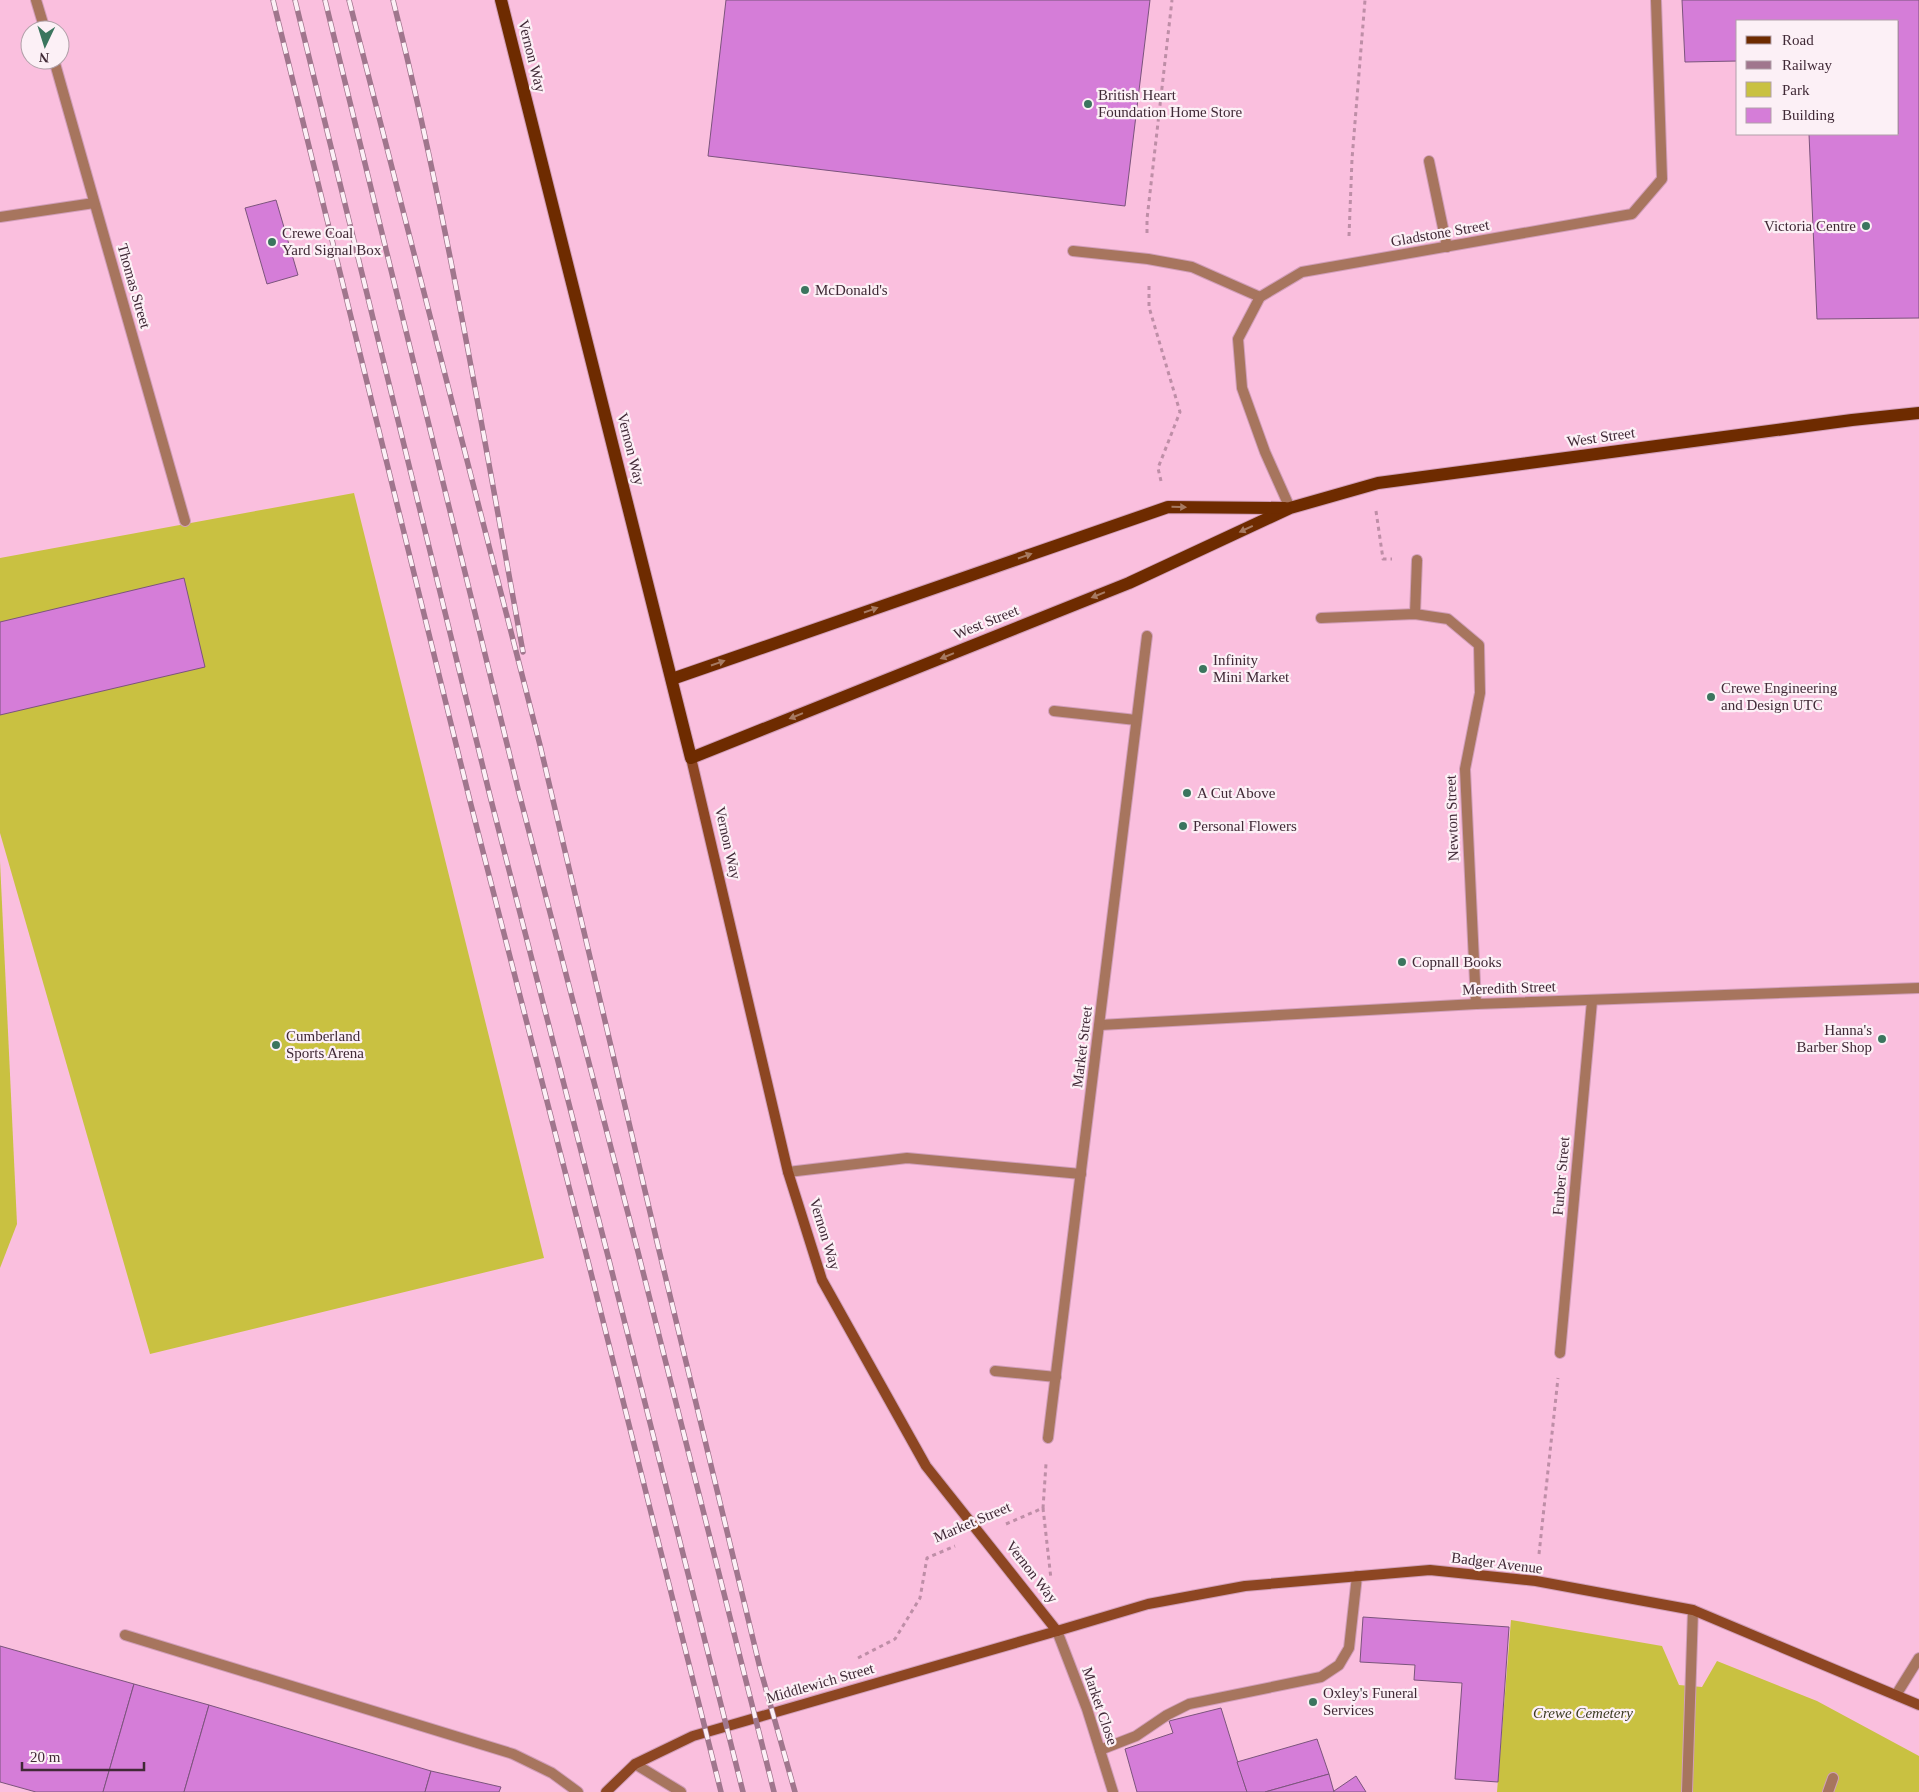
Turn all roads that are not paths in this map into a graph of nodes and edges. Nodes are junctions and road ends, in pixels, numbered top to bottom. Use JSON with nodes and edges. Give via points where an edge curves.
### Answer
{"nodes":[{"id":1,"x":36,"y":0,"type":"edge"},
{"id":2,"x":501,"y":0,"type":"edge"},
{"id":3,"x":1656,"y":0,"type":"edge"},
{"id":4,"x":42,"y":20,"type":"edge"},
{"id":5,"x":57,"y":70,"type":"edge"},
{"id":6,"x":1429,"y":161,"type":"dead end"},
{"id":7,"x":94,"y":203,"type":"junction"},
{"id":8,"x":0,"y":217,"type":"edge"},
{"id":9,"x":1447,"y":247,"type":"junction"},
{"id":10,"x":1072,"y":251,"type":"dead end"},
{"id":11,"x":1260,"y":297,"type":"junction"},
{"id":12,"x":1919,"y":413,"type":"edge"},
{"id":13,"x":1290,"y":508,"type":"junction"},
{"id":14,"x":185,"y":521,"type":"dead end"},
{"id":15,"x":1417,"y":560,"type":"road end"},
{"id":16,"x":1415,"y":614,"type":"junction"},
{"id":17,"x":1321,"y":618,"type":"dead end"},
{"id":18,"x":1147,"y":636,"type":"dead end"},
{"id":19,"x":672,"y":679,"type":"junction"},
{"id":20,"x":1054,"y":711,"type":"dead end"},
{"id":21,"x":1136,"y":720,"type":"junction"},
{"id":22,"x":691,"y":758,"type":"junction"},
{"id":23,"x":1919,"y":988,"type":"edge"},
{"id":24,"x":1592,"y":1001,"type":"junction"},
{"id":25,"x":1476,"y":1004,"type":"junction"},
{"id":26,"x":1100,"y":1025,"type":"junction"},
{"id":27,"x":788,"y":1172,"type":"junction"},
{"id":28,"x":1081,"y":1174,"type":"junction"},
{"id":29,"x":1560,"y":1353,"type":"road end"},
{"id":30,"x":996,"y":1371,"type":"dead end"},
{"id":31,"x":1056,"y":1377,"type":"junction"},
{"id":32,"x":1048,"y":1438,"type":"road end"},
{"id":33,"x":1357,"y":1576,"type":"junction"},
{"id":34,"x":1693,"y":1610,"type":"junction"},
{"id":35,"x":1057,"y":1632,"type":"junction"},
{"id":36,"x":125,"y":1635,"type":"dead end"},
{"id":37,"x":1919,"y":1658,"type":"edge"},
{"id":38,"x":1896,"y":1695,"type":"junction"},
{"id":39,"x":1919,"y":1704,"type":"edge"},
{"id":40,"x":1100,"y":1750,"type":"junction"},
{"id":41,"x":635,"y":1764,"type":"junction"},
{"id":42,"x":1832,"y":1778,"type":"dead end"},
{"id":43,"x":578,"y":1792,"type":"edge"},
{"id":44,"x":606,"y":1792,"type":"edge"},
{"id":45,"x":681,"y":1792,"type":"edge"},
{"id":46,"x":1113,"y":1792,"type":"edge"},
{"id":47,"x":1686,"y":1792,"type":"edge"},
{"id":48,"x":1828,"y":1792,"type":"edge"}],
"edges":[{"from":1,"to":4,"type":"street"},
{"from":2,"to":19,"type":"main road","name":"Vernon Way"},
{"from":3,"to":9,"type":"street","name":"Gladstone Street","via":[[1662,179],[1632,214]]},
{"from":5,"to":7,"type":"street","name":"Thomas Street"},
{"from":6,"to":9,"type":"street"},
{"from":7,"to":8,"type":"street"},
{"from":7,"to":14,"type":"street","name":"Thomas Street"},
{"from":9,"to":11,"type":"street","name":"Gladstone Street","via":[[1302,272]]},
{"from":10,"to":11,"type":"street","via":[[1148,258],[1192,267]]},
{"from":11,"to":13,"type":"street","via":[[1238,339],[1242,388]]},
{"from":12,"to":13,"type":"main road","name":"West Street","via":[[1372,485]]},
{"from":19,"to":13,"type":"main road","name":"West Street","one_way":true,"via":[[1168,507]]},
{"from":13,"to":22,"type":"main road","name":"West Street","one_way":true,"via":[[1129,583]]},
{"from":15,"to":16,"type":"street"},
{"from":16,"to":17,"type":"street","name":"Newton Street"},
{"from":16,"to":25,"type":"street","name":"Newton Street","via":[[1448,619],[1479,645],[1480,693],[1465,769]]},
{"from":18,"to":21,"type":"street","name":"Market Street"},
{"from":19,"to":22,"type":"main road","name":"Vernon Way"},
{"from":20,"to":21,"type":"street"},
{"from":21,"to":26,"type":"street","name":"Market Street"},
{"from":22,"to":27,"type":"main road","name":"Vernon Way"},
{"from":23,"to":24,"type":"street","name":"Meredith Street"},
{"from":24,"to":25,"type":"street","name":"Meredith Street"},
{"from":24,"to":29,"type":"street","name":"Furber Street"},
{"from":25,"to":26,"type":"street","name":"Meredith Street"},
{"from":26,"to":28,"type":"street","name":"Market Street"},
{"from":27,"to":28,"type":"street","via":[[907,1158]]},
{"from":27,"to":35,"type":"main road","name":"Vernon Way","via":[[822,1280],[926,1466]]},
{"from":28,"to":31,"type":"street","name":"Market Street"},
{"from":30,"to":31,"type":"street"},
{"from":31,"to":32,"type":"street","name":"Market Street"},
{"from":33,"to":34,"type":"main road","name":"Badger Avenue","via":[[1430,1570],[1536,1581]]},
{"from":33,"to":35,"type":"main road","name":"Badger Avenue","via":[[1245,1586],[1187,1596],[1148,1604]]},
{"from":33,"to":40,"type":"street","via":[[1349,1648],[1339,1665],[1321,1677],[1189,1704],[1136,1736]]},
{"from":34,"to":38,"type":"main road","name":"Badger Avenue"},
{"from":34,"to":47,"type":"street"},
{"from":35,"to":40,"type":"street","name":"Market Close"},
{"from":35,"to":41,"type":"main road","name":"Middlewich Street","via":[[693,1736]]},
{"from":36,"to":43,"type":"street","via":[[513,1754],[552,1773]]},
{"from":37,"to":38,"type":"street"},
{"from":38,"to":39,"type":"main road","name":"Badger Avenue"},
{"from":40,"to":46,"type":"street","name":"Market Close"},
{"from":41,"to":44,"type":"main road","name":"Middlewich Street"},
{"from":41,"to":45,"type":"street"},
{"from":42,"to":48,"type":"street"}]}
